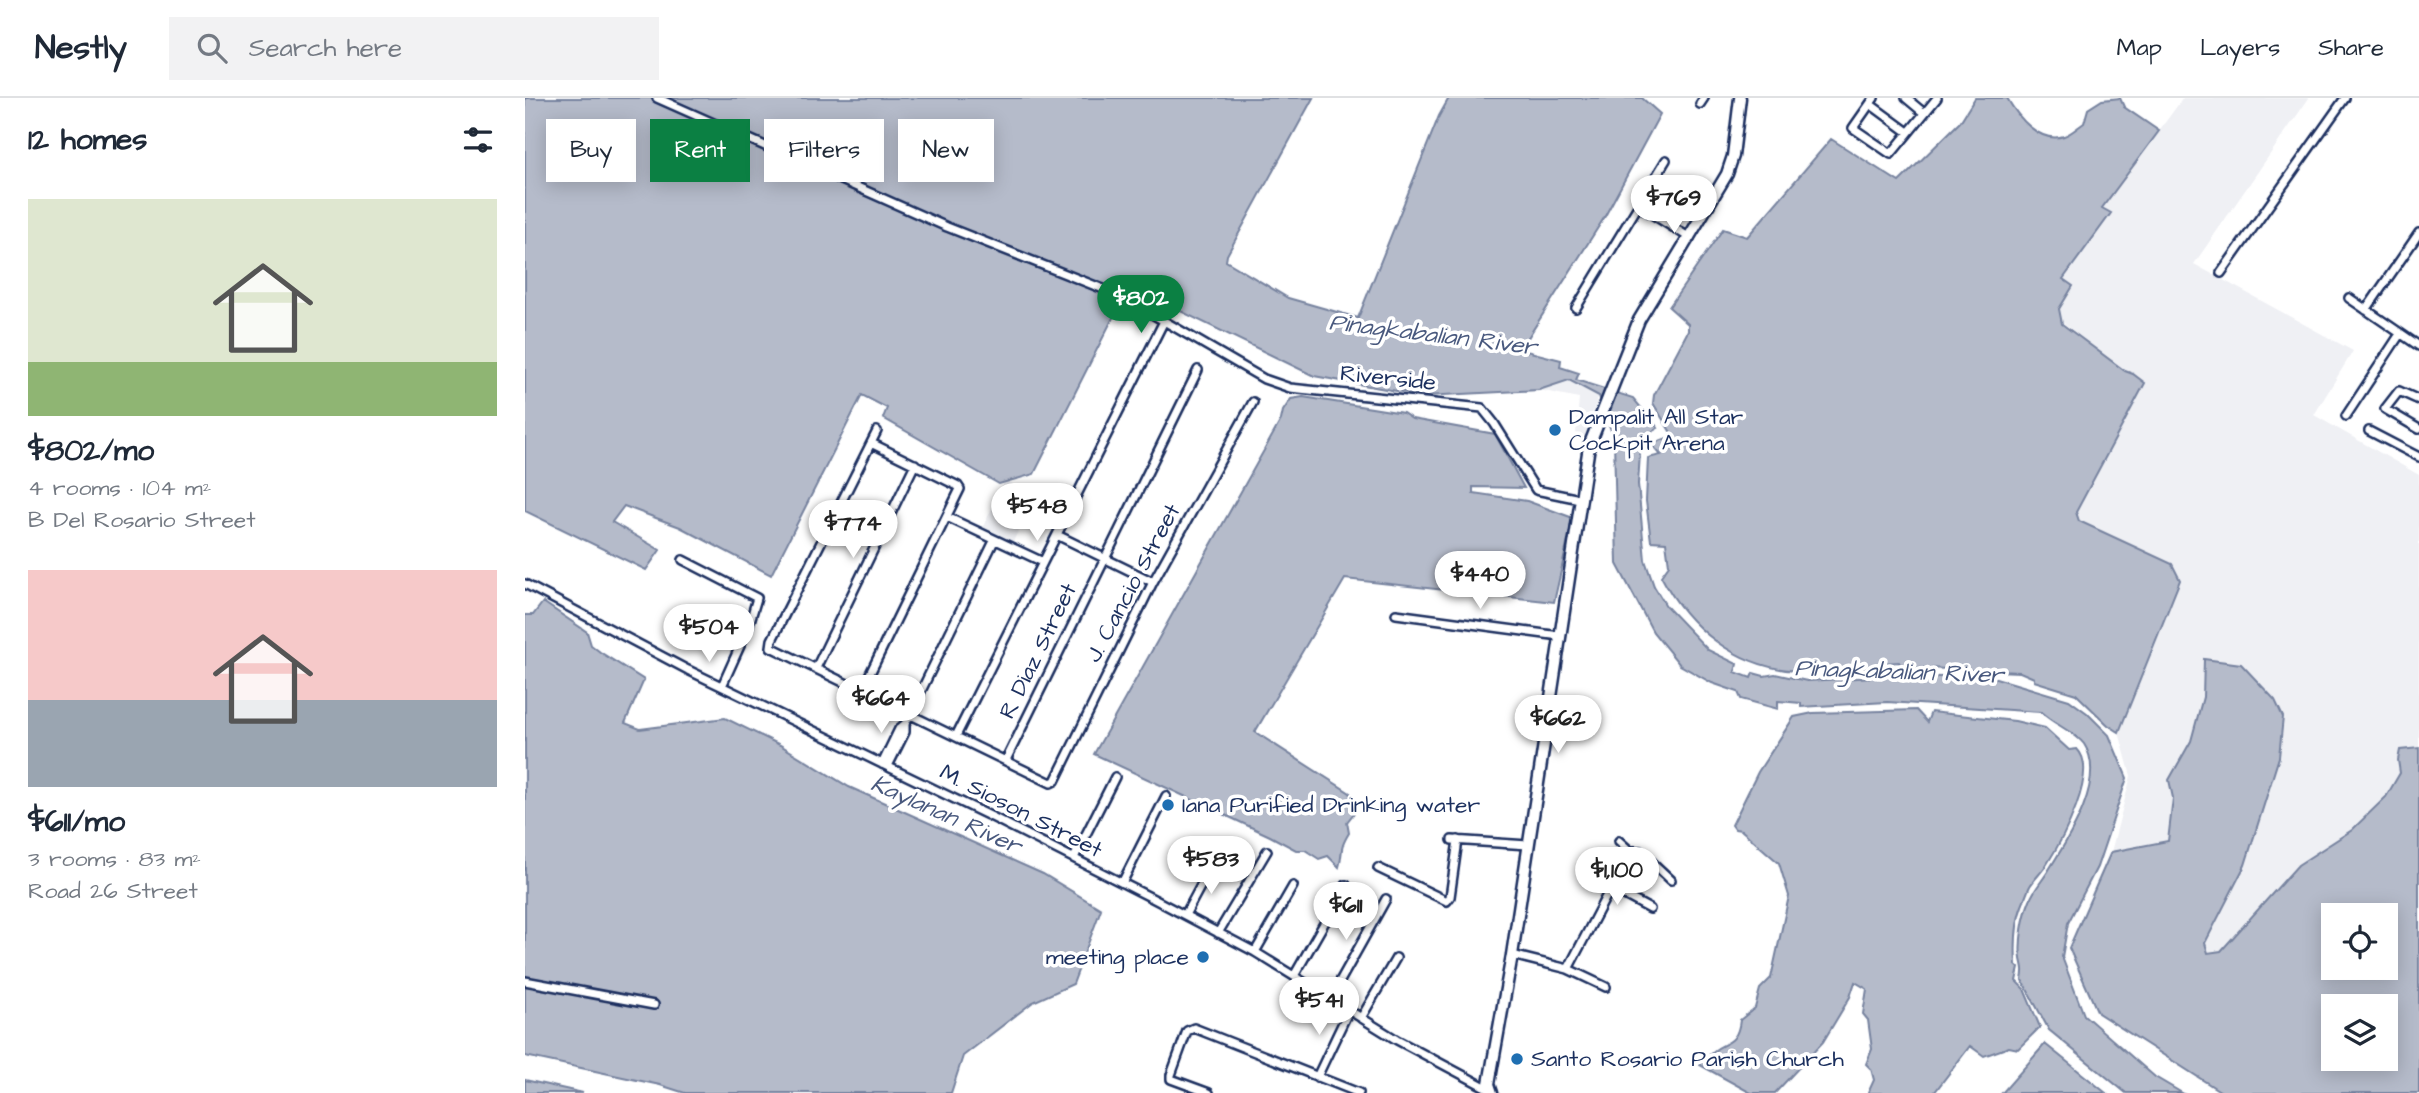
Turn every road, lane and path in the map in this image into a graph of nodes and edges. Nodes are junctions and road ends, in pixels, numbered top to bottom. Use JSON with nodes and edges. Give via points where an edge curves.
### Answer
{"nodes":[{"id":1,"x":657,"y":98,"type":"edge"},
{"id":2,"x":1740,"y":98,"type":"edge"},
{"id":3,"x":1906,"y":98,"type":"edge"},
{"id":4,"x":1937,"y":98,"type":"edge"},
{"id":5,"x":2345,"y":98,"type":"edge"},
{"id":6,"x":1872,"y":101,"type":"edge"},
{"id":7,"x":1924,"y":113,"type":"junction"},
{"id":8,"x":1908,"y":132,"type":"junction"},
{"id":9,"x":1666,"y":160,"type":"dead end"},
{"id":10,"x":1639,"y":206,"type":"junction"},
{"id":11,"x":2419,"y":233,"type":"edge"},
{"id":12,"x":1691,"y":237,"type":"junction"},
{"id":13,"x":2221,"y":273,"type":"dead end"},
{"id":14,"x":2349,"y":299,"type":"dead end"},
{"id":15,"x":1576,"y":308,"type":"dead end"},
{"id":16,"x":2366,"y":310,"type":"junction"},
{"id":17,"x":1164,"y":321,"type":"junction"},
{"id":18,"x":2400,"y":334,"type":"junction"},
{"id":19,"x":2418,"y":343,"type":"edge"},
{"id":20,"x":1198,"y":370,"type":"dead end"},
{"id":21,"x":2419,"y":400,"type":"edge"},
{"id":22,"x":1252,"y":402,"type":"dead end"},
{"id":23,"x":2346,"y":416,"type":"dead end"},
{"id":24,"x":2419,"y":429,"type":"edge"},
{"id":25,"x":877,"y":431,"type":"dead end"},
{"id":26,"x":2369,"y":431,"type":"dead end"},
{"id":27,"x":871,"y":443,"type":"junction"},
{"id":28,"x":2419,"y":457,"type":"edge"},
{"id":29,"x":915,"y":464,"type":"junction"},
{"id":30,"x":1580,"y":499,"type":"junction"},
{"id":31,"x":947,"y":517,"type":"junction"},
{"id":32,"x":1057,"y":535,"type":"junction"},
{"id":33,"x":994,"y":541,"type":"junction"},
{"id":34,"x":683,"y":560,"type":"dead end"},
{"id":35,"x":1105,"y":560,"type":"junction"},
{"id":36,"x":1043,"y":562,"type":"junction"},
{"id":37,"x":1153,"y":582,"type":"junction"},
{"id":38,"x":525,"y":584,"type":"edge"},
{"id":39,"x":1396,"y":614,"type":"dead end"},
{"id":40,"x":1560,"y":636,"type":"junction"},
{"id":41,"x":816,"y":668,"type":"junction"},
{"id":42,"x":722,"y":686,"type":"junction"},
{"id":43,"x":862,"y":690,"type":"junction"},
{"id":44,"x":909,"y":715,"type":"junction"},
{"id":45,"x":956,"y":736,"type":"junction"},
{"id":46,"x":1006,"y":760,"type":"junction"},
{"id":47,"x":885,"y":765,"type":"junction"},
{"id":48,"x":1115,"y":777,"type":"dead end"},
{"id":49,"x":1167,"y":796,"type":"dead end"},
{"id":50,"x":1619,"y":841,"type":"dead end"},
{"id":51,"x":1528,"y":845,"type":"junction"},
{"id":52,"x":1267,"y":851,"type":"dead end"},
{"id":53,"x":1630,"y":851,"type":"junction"},
{"id":54,"x":1074,"y":858,"type":"junction"},
{"id":55,"x":1213,"y":863,"type":"dead end"},
{"id":56,"x":1378,"y":868,"type":"dead end"},
{"id":57,"x":1671,"y":880,"type":"dead end"},
{"id":58,"x":1122,"y":883,"type":"junction"},
{"id":59,"x":1346,"y":885,"type":"dead end"},
{"id":60,"x":1293,"y":886,"type":"dead end"},
{"id":61,"x":1611,"y":888,"type":"junction"},
{"id":62,"x":1386,"y":899,"type":"dead end"},
{"id":63,"x":1650,"y":909,"type":"dead end"},
{"id":64,"x":1185,"y":915,"type":"junction"},
{"id":65,"x":1218,"y":933,"type":"junction"},
{"id":66,"x":1255,"y":952,"type":"junction"},
{"id":67,"x":1512,"y":955,"type":"junction"},
{"id":68,"x":1396,"y":958,"type":"dead end"},
{"id":69,"x":1568,"y":969,"type":"junction"},
{"id":70,"x":1294,"y":976,"type":"junction"},
{"id":71,"x":525,"y":981,"type":"edge"},
{"id":72,"x":1606,"y":987,"type":"dead end"},
{"id":73,"x":1330,"y":999,"type":"junction"},
{"id":74,"x":654,"y":1005,"type":"dead end"},
{"id":75,"x":1349,"y":1010,"type":"junction"},
{"id":76,"x":1361,"y":1018,"type":"junction"},
{"id":77,"x":1317,"y":1077,"type":"junction"},
{"id":78,"x":1492,"y":1091,"type":"edge"},
{"id":79,"x":1209,"y":1093,"type":"edge"},
{"id":80,"x":1359,"y":1093,"type":"edge"}],
"edges":[{"from":1,"to":17,"type":"street","via":[[995,247],[1087,281]]},
{"from":2,"to":12,"type":"main road","via":[[1727,174]]},
{"from":3,"to":7,"type":"street"},
{"from":4,"to":7,"type":"street"},
{"from":5,"to":13,"type":"street"},
{"from":6,"to":8,"type":"street"},
{"from":6,"to":8,"type":"street","via":[[1853,128],[1891,154]]},
{"from":7,"to":8,"type":"street"},
{"from":9,"to":10,"type":"street"},
{"from":10,"to":12,"type":"street"},
{"from":10,"to":15,"type":"street"},
{"from":11,"to":16,"type":"street"},
{"from":12,"to":30,"type":"main road","via":[[1639,320],[1616,372],[1588,446]]},
{"from":14,"to":16,"type":"street"},
{"from":16,"to":18,"type":"street"},
{"from":17,"to":30,"type":"street","name":"Riverside","via":[[1247,371],[1290,388],[1482,408],[1536,490]]},
{"from":17,"to":32,"type":"street"},
{"from":18,"to":19,"type":"street"},
{"from":18,"to":23,"type":"street"},
{"from":20,"to":35,"type":"street","name":"R Diaz Street"},
{"from":21,"to":24,"type":"street","via":[[2399,391],[2385,407]]},
{"from":22,"to":37,"type":"street","name":"J. Cancio Street"},
{"from":25,"to":27,"type":"street"},
{"from":26,"to":28,"type":"street"},
{"from":27,"to":29,"type":"street"},
{"from":27,"to":41,"type":"street","via":[[770,643]]},
{"from":29,"to":31,"type":"street","via":[[959,487]]},
{"from":29,"to":41,"type":"street"},
{"from":30,"to":40,"type":"main road"},
{"from":31,"to":33,"type":"street"},
{"from":31,"to":43,"type":"street"},
{"from":32,"to":35,"type":"street"},
{"from":32,"to":36,"type":"street"},
{"from":33,"to":36,"type":"street"},
{"from":33,"to":44,"type":"street"},
{"from":34,"to":42,"type":"street","via":[[758,598]]},
{"from":35,"to":37,"type":"street"},
{"from":35,"to":46,"type":"street","name":"R Diaz Street"},
{"from":36,"to":45,"type":"street"},
{"from":37,"to":46,"type":"street","name":"J. Cancio Street","via":[[1055,781]]},
{"from":38,"to":42,"type":"street","name":"M. Sioson Street"},
{"from":39,"to":40,"type":"street"},
{"from":40,"to":51,"type":"main road"},
{"from":41,"to":43,"type":"street"},
{"from":42,"to":47,"type":"street","name":"M. Sioson Street"},
{"from":43,"to":44,"type":"street"},
{"from":44,"to":45,"type":"street"},
{"from":44,"to":47,"type":"street","via":[[905,732]]},
{"from":45,"to":46,"type":"street"},
{"from":47,"to":54,"type":"street","name":"M. Sioson Street"},
{"from":48,"to":54,"type":"street"},
{"from":49,"to":58,"type":"street"},
{"from":50,"to":53,"type":"street"},
{"from":51,"to":56,"type":"street","via":[[1455,840],[1447,901]]},
{"from":51,"to":67,"type":"main road"},
{"from":52,"to":65,"type":"street"},
{"from":53,"to":57,"type":"street","via":[[1640,851]]},
{"from":53,"to":61,"type":"street"},
{"from":54,"to":58,"type":"street","name":"M. Sioson Street"},
{"from":55,"to":64,"type":"street"},
{"from":58,"to":64,"type":"street","name":"M. Sioson Street"},
{"from":59,"to":70,"type":"street"},
{"from":60,"to":66,"type":"street"},
{"from":61,"to":63,"type":"street"},
{"from":61,"to":69,"type":"street"},
{"from":62,"to":73,"type":"street"},
{"from":64,"to":65,"type":"street","name":"M. Sioson Street"},
{"from":65,"to":66,"type":"street","name":"M. Sioson Street"},
{"from":66,"to":70,"type":"street","name":"M. Sioson Street"},
{"from":67,"to":69,"type":"street"},
{"from":67,"to":78,"type":"main road","via":[[1489,1084]]},
{"from":68,"to":76,"type":"street"},
{"from":69,"to":72,"type":"street"},
{"from":70,"to":73,"type":"street","name":"M. Sioson Street"},
{"from":71,"to":74,"type":"street"},
{"from":73,"to":75,"type":"street","name":"M. Sioson Street"},
{"from":75,"to":76,"type":"street","name":"M. Sioson Street"},
{"from":75,"to":77,"type":"street"},
{"from":76,"to":78,"type":"street","name":"M. Sioson Street"},
{"from":77,"to":79,"type":"street","via":[[1190,1028],[1171,1079]]},
{"from":77,"to":80,"type":"street"}]}
